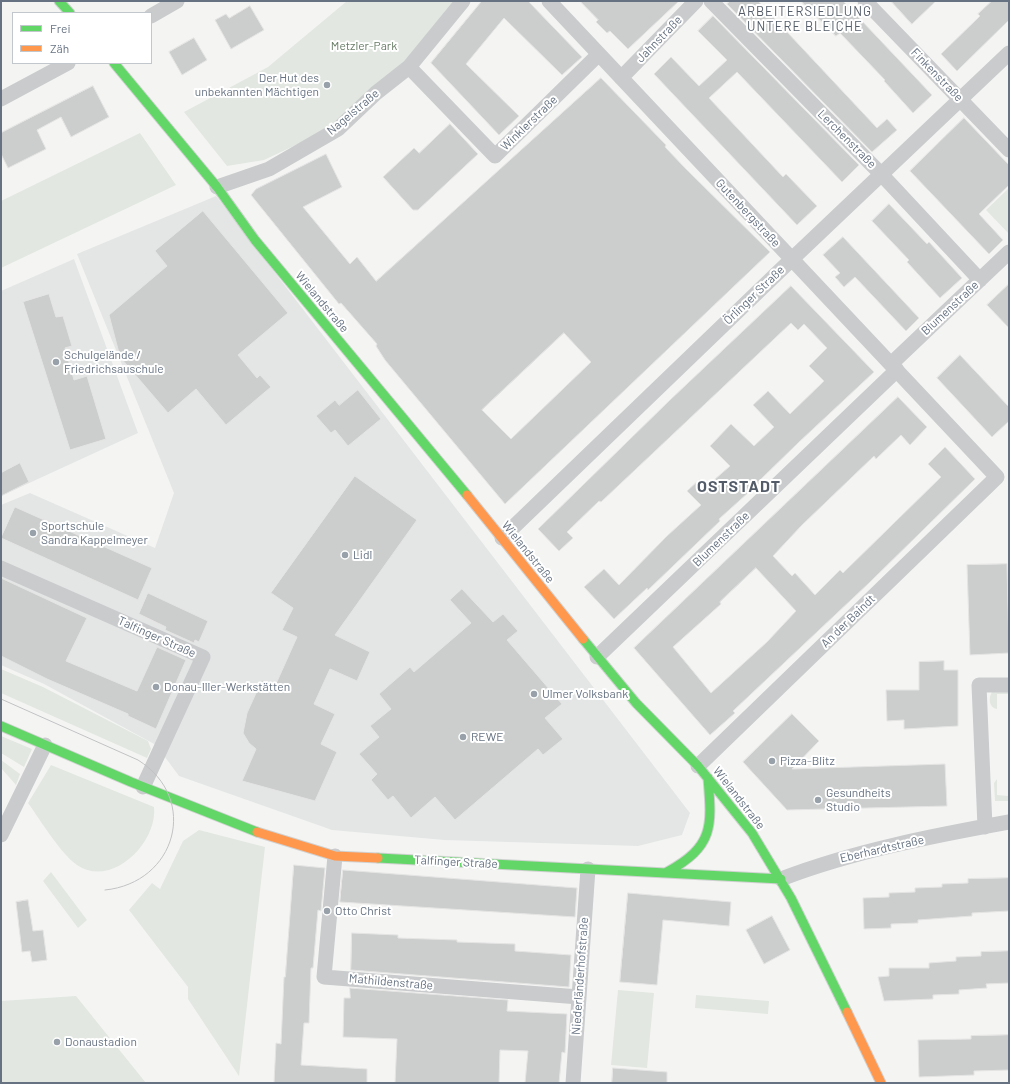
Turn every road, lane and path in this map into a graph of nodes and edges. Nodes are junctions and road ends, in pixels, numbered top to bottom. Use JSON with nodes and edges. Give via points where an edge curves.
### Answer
{"nodes":[{"id":1,"x":59,"y":1,"type":"edge"},
{"id":2,"x":177,"y":1,"type":"edge"},
{"id":3,"x":463,"y":1,"type":"edge"},
{"id":4,"x":549,"y":1,"type":"edge"},
{"id":5,"x":696,"y":1,"type":"edge"},
{"id":6,"x":711,"y":1,"type":"edge"},
{"id":7,"x":873,"y":4,"type":"edge"},
{"id":8,"x":69,"y":12,"type":"edge"},
{"id":9,"x":152,"y":15,"type":"edge"},
{"id":10,"x":1009,"y":53,"type":"edge"},
{"id":11,"x":599,"y":54,"type":"junction"},
{"id":12,"x":66,"y":64,"type":"edge"},
{"id":13,"x":115,"y":64,"type":"edge"},
{"id":14,"x":409,"y":67,"type":"junction"},
{"id":15,"x":621,"y":78,"type":"junction"},
{"id":16,"x":1,"y":99,"type":"edge"},
{"id":17,"x":960,"y":99,"type":"junction"},
{"id":18,"x":1009,"y":150,"type":"edge"},
{"id":19,"x":882,"y":175,"type":"junction"},
{"id":20,"x":217,"y":187,"type":"junction"},
{"id":21,"x":1009,"y":252,"type":"edge"},
{"id":22,"x":792,"y":259,"type":"junction"},
{"id":23,"x":980,"y":280,"type":"junction"},
{"id":24,"x":894,"y":367,"type":"junction"},
{"id":25,"x":998,"y":476,"type":"joint"},
{"id":26,"x":502,"y":538,"type":"junction"},
{"id":27,"x":1,"y":568,"type":"edge"},
{"id":28,"x":597,"y":657,"type":"junction"},
{"id":29,"x":1009,"y":684,"type":"edge"},
{"id":30,"x":1,"y":726,"type":"edge"},
{"id":31,"x":45,"y":745,"type":"junction"},
{"id":32,"x":698,"y":766,"type":"junction"},
{"id":33,"x":708,"y":778,"type":"junction"},
{"id":34,"x":143,"y":787,"type":"junction"},
{"id":35,"x":1009,"y":822,"type":"edge"},
{"id":36,"x":985,"y":827,"type":"junction"},
{"id":37,"x":1,"y":835,"type":"edge"},
{"id":38,"x":335,"y":856,"type":"junction"},
{"id":39,"x":588,"y":869,"type":"junction"},
{"id":40,"x":667,"y":872,"type":"junction"},
{"id":41,"x":781,"y":879,"type":"junction"},
{"id":42,"x":579,"y":998,"type":"junction"},
{"id":43,"x":573,"y":1083,"type":"edge"},
{"id":44,"x":881,"y":1083,"type":"edge"}],
"edges":[{"from":1,"to":8,"type":"street"},
{"from":2,"to":9,"type":"street"},
{"from":3,"to":14,"type":"street","name":"Nagelstraße"},
{"from":4,"to":11,"type":"street","name":"Gutenbergstraße"},
{"from":5,"to":15,"type":"street","name":"Jahnstraße"},
{"from":6,"to":19,"type":"street","name":"Lerchenstraße"},
{"from":7,"to":17,"type":"street","name":"Finkenstraße"},
{"from":10,"to":17,"type":"street","name":"Örlinger Straße"},
{"from":11,"to":14,"type":"street","name":"Winklerstraße","via":[[495,156]]},
{"from":11,"to":15,"type":"street","name":"Gutenbergstraße"},
{"from":12,"to":16,"type":"street"},
{"from":13,"to":20,"type":"street","name":"Wielandstraße"},
{"from":14,"to":20,"type":"street","name":"Nagelstraße","via":[[376,92],[338,129],[269,169]]},
{"from":15,"to":22,"type":"street","name":"Gutenbergstraße"},
{"from":17,"to":18,"type":"street","name":"Finkenstraße"},
{"from":17,"to":19,"type":"street","name":"Örlinger Straße"},
{"from":19,"to":22,"type":"street","name":"Örlinger Straße"},
{"from":19,"to":23,"type":"street","name":"Lerchenstraße"},
{"from":20,"to":26,"type":"street","name":"Wielandstraße","via":[[255,240]]},
{"from":21,"to":23,"type":"street","name":"Blumenstraße"},
{"from":22,"to":24,"type":"street","name":"Gutenbergstraße"},
{"from":22,"to":26,"type":"street","name":"Örlinger Straße"},
{"from":23,"to":24,"type":"street","name":"Blumenstraße"},
{"from":24,"to":25,"type":"street","name":"Gutenbergstraße"},
{"from":24,"to":28,"type":"street","name":"Blumenstraße"},
{"from":25,"to":32,"type":"street","name":"An der Baindt"},
{"from":26,"to":28,"type":"street","name":"Wielandstraße"},
{"from":27,"to":34,"type":"street","name":"Talfinger Straße","via":[[203,657]]},
{"from":28,"to":32,"type":"street","name":"Wielandstraße","via":[[636,703]]},
{"from":29,"to":36,"type":"street","via":[[979,685]]},
{"from":30,"to":31,"type":"street","name":"Talfinger Straße"},
{"from":31,"to":34,"type":"street","name":"Talfinger Straße"},
{"from":31,"to":37,"type":"street"},
{"from":32,"to":33,"type":"street","name":"Wielandstraße"},
{"from":33,"to":40,"type":"street","via":[[708,832],[696,854]]},
{"from":33,"to":41,"type":"street","name":"Wielandstraße","via":[[752,833]]},
{"from":34,"to":38,"type":"street","name":"Talfinger Straße","via":[[251,830]]},
{"from":35,"to":36,"type":"street","name":"Eberhardtstraße"},
{"from":36,"to":41,"type":"street","name":"Eberhardtstraße","via":[[875,850],[817,865]]},
{"from":38,"to":39,"type":"street","name":"Talfinger Straße"},
{"from":38,"to":42,"type":"street","name":"Mathildenstraße","via":[[324,977]]},
{"from":39,"to":40,"type":"street","name":"Talfinger Straße"},
{"from":39,"to":42,"type":"street","name":"Niederländerhofstraße"},
{"from":40,"to":41,"type":"street","name":"Talfinger Straße"},
{"from":41,"to":44,"type":"street","name":"Wielandstraße"},
{"from":42,"to":43,"type":"street","name":"Niederländerhofstraße"}]}
